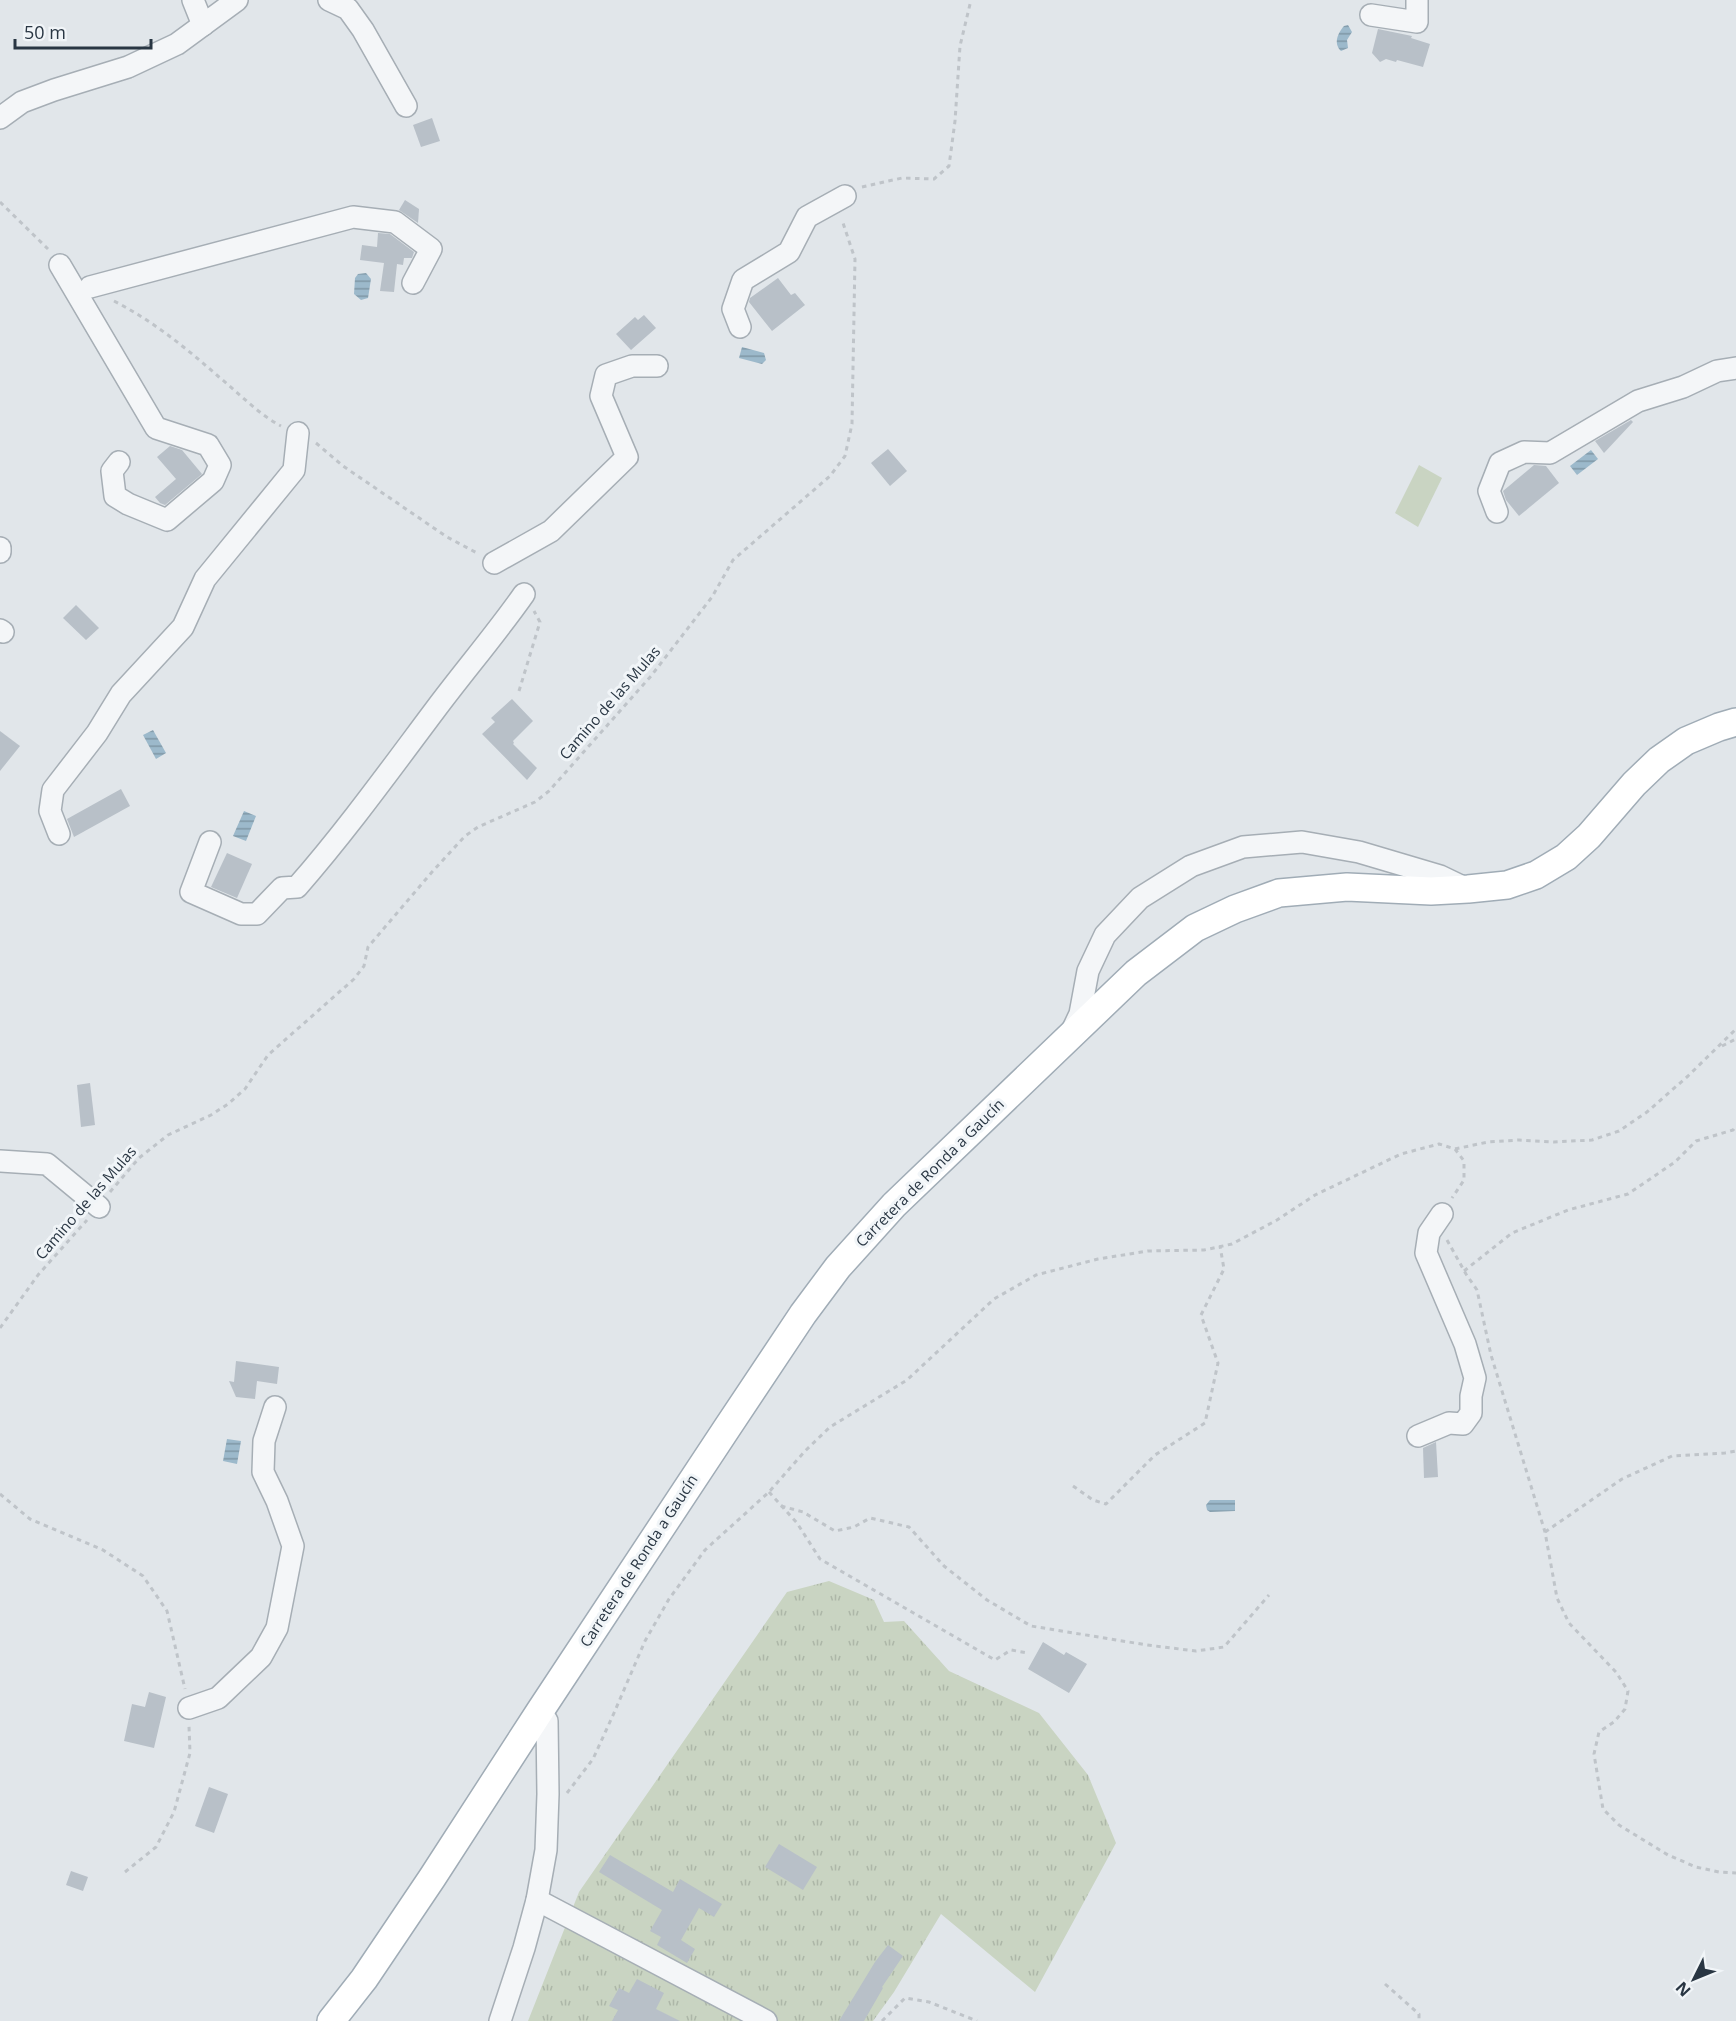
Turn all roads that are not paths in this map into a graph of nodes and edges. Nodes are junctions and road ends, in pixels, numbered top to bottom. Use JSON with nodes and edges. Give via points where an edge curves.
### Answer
{"nodes":[{"id":1,"x":193,"y":0,"type":"edge"},
{"id":2,"x":237,"y":0,"type":"edge"},
{"id":3,"x":329,"y":0,"type":"edge"},
{"id":4,"x":1417,"y":0,"type":"edge"},
{"id":5,"x":1371,"y":15,"type":"dead end"},
{"id":6,"x":203,"y":25,"type":"junction"},
{"id":7,"x":406,"y":106,"type":"dead end"},
{"id":8,"x":0,"y":118,"type":"edge"},
{"id":9,"x":842,"y":201,"type":"road end"},
{"id":10,"x":60,"y":265,"type":"dead end"},
{"id":11,"x":413,"y":283,"type":"dead end"},
{"id":12,"x":90,"y":286,"type":"dead end"},
{"id":13,"x":740,"y":327,"type":"dead end"},
{"id":14,"x":657,"y":366,"type":"dead end"},
{"id":15,"x":1736,"y":368,"type":"edge"},
{"id":16,"x":298,"y":433,"type":"dead end"},
{"id":17,"x":119,"y":462,"type":"dead end"},
{"id":18,"x":1497,"y":512,"type":"dead end"},
{"id":19,"x":494,"y":563,"type":"dead end"},
{"id":20,"x":524,"y":594,"type":"dead end"},
{"id":21,"x":1736,"y":723,"type":"edge"},
{"id":22,"x":59,"y":834,"type":"dead end"},
{"id":23,"x":210,"y":842,"type":"dead end"},
{"id":24,"x":1351,"y":850,"type":"junction"},
{"id":25,"x":1347,"y":887,"type":"junction"},
{"id":26,"x":1468,"y":889,"type":"junction"},
{"id":27,"x":1101,"y":945,"type":"junction"},
{"id":28,"x":1114,"y":994,"type":"junction"},
{"id":29,"x":1070,"y":1035,"type":"junction"},
{"id":30,"x":0,"y":1161,"type":"edge"},
{"id":31,"x":99,"y":1208,"type":"road end"},
{"id":32,"x":1442,"y":1214,"type":"road end"},
{"id":33,"x":275,"y":1407,"type":"dead end"},
{"id":34,"x":1418,"y":1436,"type":"dead end"},
{"id":35,"x":189,"y":1708,"type":"road end"},
{"id":36,"x":540,"y":1711,"type":"junction"},
{"id":37,"x":537,"y":1900,"type":"junction"},
{"id":38,"x":331,"y":2021,"type":"edge"},
{"id":39,"x":500,"y":2021,"type":"edge"},
{"id":40,"x":766,"y":2021,"type":"edge"}],
"edges":[{"from":1,"to":6,"type":"street"},
{"from":2,"to":6,"type":"street"},
{"from":3,"to":7,"type":"street","via":[[348,9]]},
{"from":4,"to":5,"type":"street","via":[[1417,22]]},
{"from":6,"to":8,"type":"street","via":[[177,44],[128,67],[22,102]]},
{"from":9,"to":13,"type":"street","via":[[807,217],[789,252],[743,280],[733,309]]},
{"from":10,"to":17,"type":"street","via":[[156,428],[208,445],[220,465],[213,481],[166,520],[115,496],[112,471]]},
{"from":11,"to":12,"type":"street","via":[[430,249],[395,222],[352,217]]},
{"from":14,"to":19,"type":"street","via":[[632,366],[606,375],[601,396],[627,457],[551,531]]},
{"from":15,"to":18,"type":"street","via":[[1717,370],[1683,387],[1638,401],[1550,453],[1524,452],[1500,463],[1489,491]]},
{"from":16,"to":22,"type":"street","via":[[294,470],[205,579],[183,627],[121,694],[98,734],[53,790],[50,811]]},
{"from":20,"to":23,"type":"street","via":[[297,887],[282,888],[257,914],[241,914],[191,892]]},
{"from":21,"to":26,"type":"main road","name":"Carretera de Ronda a Gaucín","via":[[1686,741],[1659,760],[1566,857],[1536,875],[1507,885]]},
{"from":24,"to":25,"type":"street","via":[[1362,866],[1360,879]]},
{"from":24,"to":26,"type":"street","via":[[1440,876]]},
{"from":24,"to":27,"type":"street","via":[[1302,842],[1242,847],[1191,866],[1140,898],[1105,935]]},
{"from":25,"to":26,"type":"main road","name":"Carretera de Ronda a Gaucín"},
{"from":25,"to":28,"type":"main road","name":"Carretera de Ronda a Gaucín","via":[[1279,894],[1235,909],[1195,928],[1165,949]]},
{"from":27,"to":28,"type":"street","via":[[1101,985],[1107,994]]},
{"from":27,"to":29,"type":"street","via":[[1088,971],[1080,1014]]},
{"from":28,"to":29,"type":"main road","name":"Carretera de Ronda a Gaucín"},
{"from":29,"to":36,"type":"main road","name":"Carretera de Ronda a Gaucín","via":[[894,1205],[838,1267],[790,1333]]},
{"from":30,"to":31,"type":"street","via":[[47,1164]]},
{"from":32,"to":34,"type":"street","via":[[1429,1233],[1426,1253],[1465,1344],[1475,1378],[1471,1413],[1463,1425],[1449,1423]]},
{"from":33,"to":35,"type":"street","via":[[264,1441],[263,1472],[293,1546],[277,1628],[261,1657],[218,1698]]},
{"from":36,"to":37,"type":"street","via":[[548,1721],[548,1794],[546,1850]]},
{"from":36,"to":38,"type":"main road","name":"Carretera de Ronda a Gaucín","via":[[364,1979]]},
{"from":37,"to":39,"type":"street"},
{"from":37,"to":40,"type":"street"}]}
